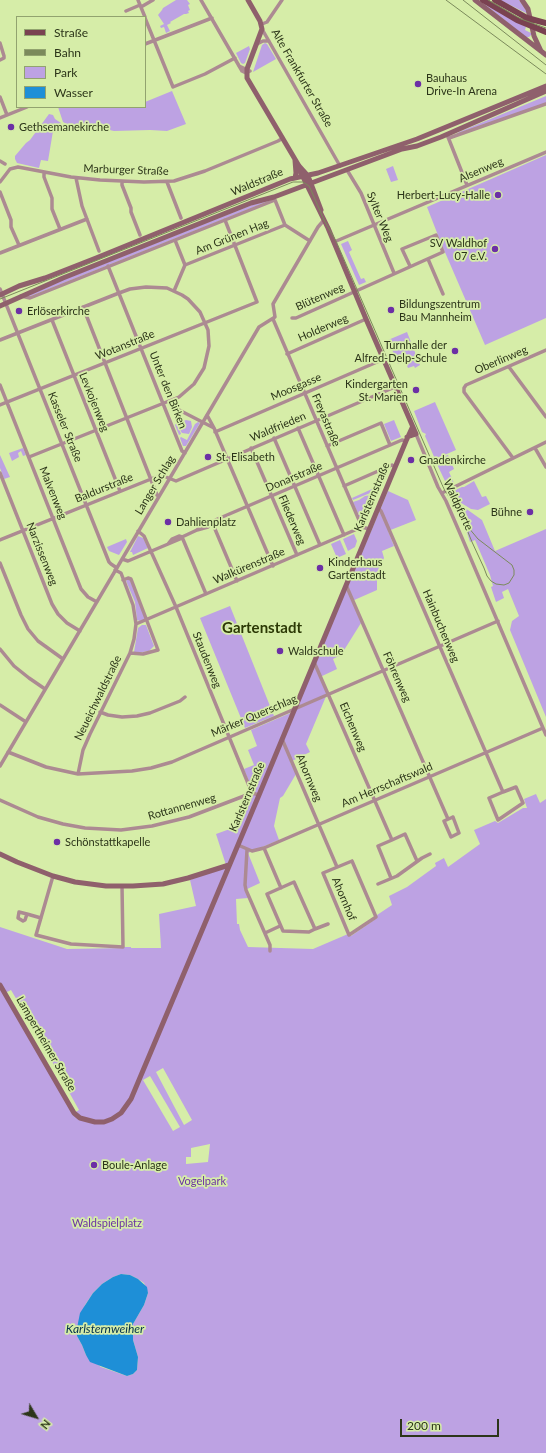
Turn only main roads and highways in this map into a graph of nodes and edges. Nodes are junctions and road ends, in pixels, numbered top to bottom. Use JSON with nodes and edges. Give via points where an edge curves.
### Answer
{"nodes":[{"id":1,"x":483,"y":0,"type":"edge"},
{"id":2,"x":495,"y":0,"type":"edge"},
{"id":3,"x":543,"y":22,"type":"edge"},
{"id":4,"x":544,"y":32,"type":"edge"}],
"edges":[{"from":1,"to":4,"type":"main road"},
{"from":2,"to":3,"type":"main road","via":[[527,18]]}]}
